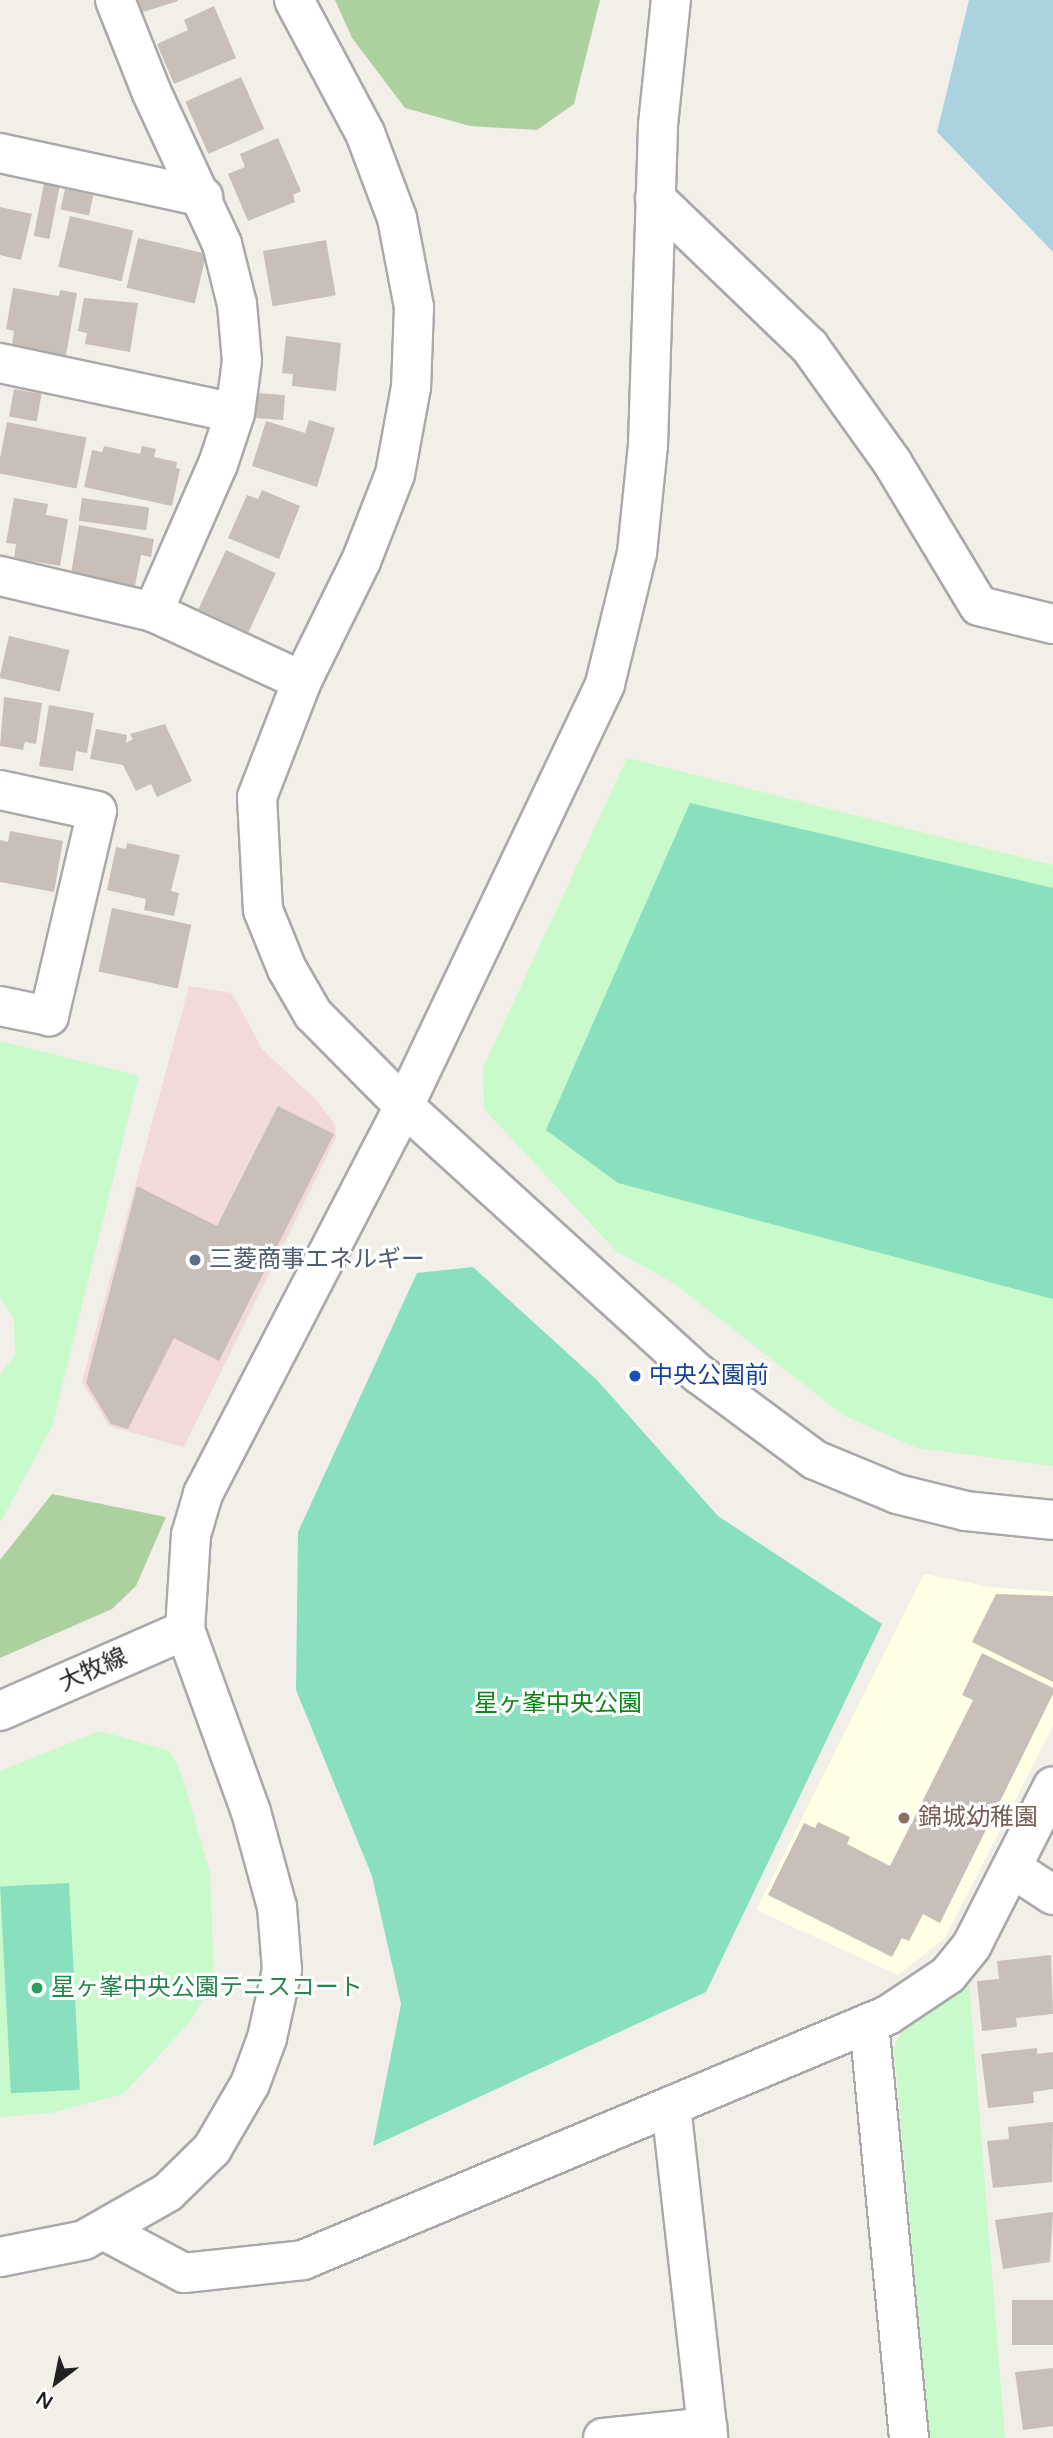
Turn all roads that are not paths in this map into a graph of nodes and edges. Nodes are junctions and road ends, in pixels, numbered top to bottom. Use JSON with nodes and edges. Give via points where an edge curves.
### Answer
{"nodes":[{"id":1,"x":115,"y":0,"type":"edge"},
{"id":2,"x":294,"y":0,"type":"edge"},
{"id":3,"x":671,"y":0,"type":"edge"},
{"id":4,"x":0,"y":153,"type":"edge"},
{"id":5,"x":203,"y":197,"type":"junction"},
{"id":6,"x":655,"y":198,"type":"junction"},
{"id":7,"x":0,"y":363,"type":"edge"},
{"id":8,"x":235,"y":414,"type":"junction"},
{"id":9,"x":0,"y":576,"type":"edge"},
{"id":10,"x":153,"y":612,"type":"junction"},
{"id":11,"x":1053,"y":624,"type":"edge"},
{"id":12,"x":302,"y":681,"type":"junction"},
{"id":13,"x":0,"y":790,"type":"edge"},
{"id":14,"x":0,"y":1006,"type":"edge"},
{"id":15,"x":404,"y":1106,"type":"junction"},
{"id":16,"x":1053,"y":1520,"type":"edge"},
{"id":17,"x":185,"y":1630,"type":"junction"},
{"id":18,"x":0,"y":1711,"type":"edge"},
{"id":19,"x":1053,"y":1786,"type":"edge"},
{"id":20,"x":1012,"y":1868,"type":"junction"},
{"id":21,"x":1053,"y":1895,"type":"edge"},
{"id":22,"x":869,"y":2023,"type":"junction"},
{"id":23,"x":671,"y":2106,"type":"junction"},
{"id":24,"x":105,"y":2231,"type":"junction"},
{"id":25,"x":0,"y":2257,"type":"edge"},
{"id":26,"x":707,"y":2432,"type":"edge"},
{"id":27,"x":603,"y":2438,"type":"edge"},
{"id":28,"x":909,"y":2438,"type":"edge"}],
"edges":[{"from":1,"to":5,"type":"street","via":[[151,91]]},
{"from":2,"to":12,"type":"street","via":[[365,134],[397,218],[414,307],[411,387],[395,474],[360,561]]},
{"from":3,"to":6,"type":"street"},
{"from":4,"to":5,"type":"street"},
{"from":5,"to":8,"type":"street","via":[[222,244],[237,304],[242,362]]},
{"from":6,"to":11,"type":"street","via":[[809,346],[892,461],[979,606]]},
{"from":6,"to":15,"type":"street","via":[[648,445],[637,553],[605,684]]},
{"from":7,"to":8,"type":"street"},
{"from":8,"to":10,"type":"street"},
{"from":9,"to":10,"type":"street"},
{"from":10,"to":12,"type":"street"},
{"from":12,"to":15,"type":"street","via":[[257,797],[263,910],[287,969],[313,1014]]},
{"from":13,"to":14,"type":"street","via":[[97,811],[49,1016]]},
{"from":15,"to":16,"type":"street","via":[[699,1374],[815,1460],[897,1494],[967,1511]]},
{"from":15,"to":17,"type":"street","via":[[203,1494],[191,1535]]},
{"from":17,"to":18,"type":"street","name":"大牧線"},
{"from":17,"to":24,"type":"street","via":[[251,1812],[277,1907],[282,1970],[267,2038],[250,2084],[212,2149],[168,2192]]},
{"from":19,"to":20,"type":"street"},
{"from":20,"to":21,"type":"street"},
{"from":20,"to":22,"type":"street","via":[[972,1945],[948,1975]]},
{"from":22,"to":23,"type":"street"},
{"from":22,"to":28,"type":"street"},
{"from":23,"to":24,"type":"street","via":[[303,2260],[184,2273]]},
{"from":23,"to":26,"type":"street"},
{"from":24,"to":25,"type":"street"},
{"from":26,"to":27,"type":"street"}]}
